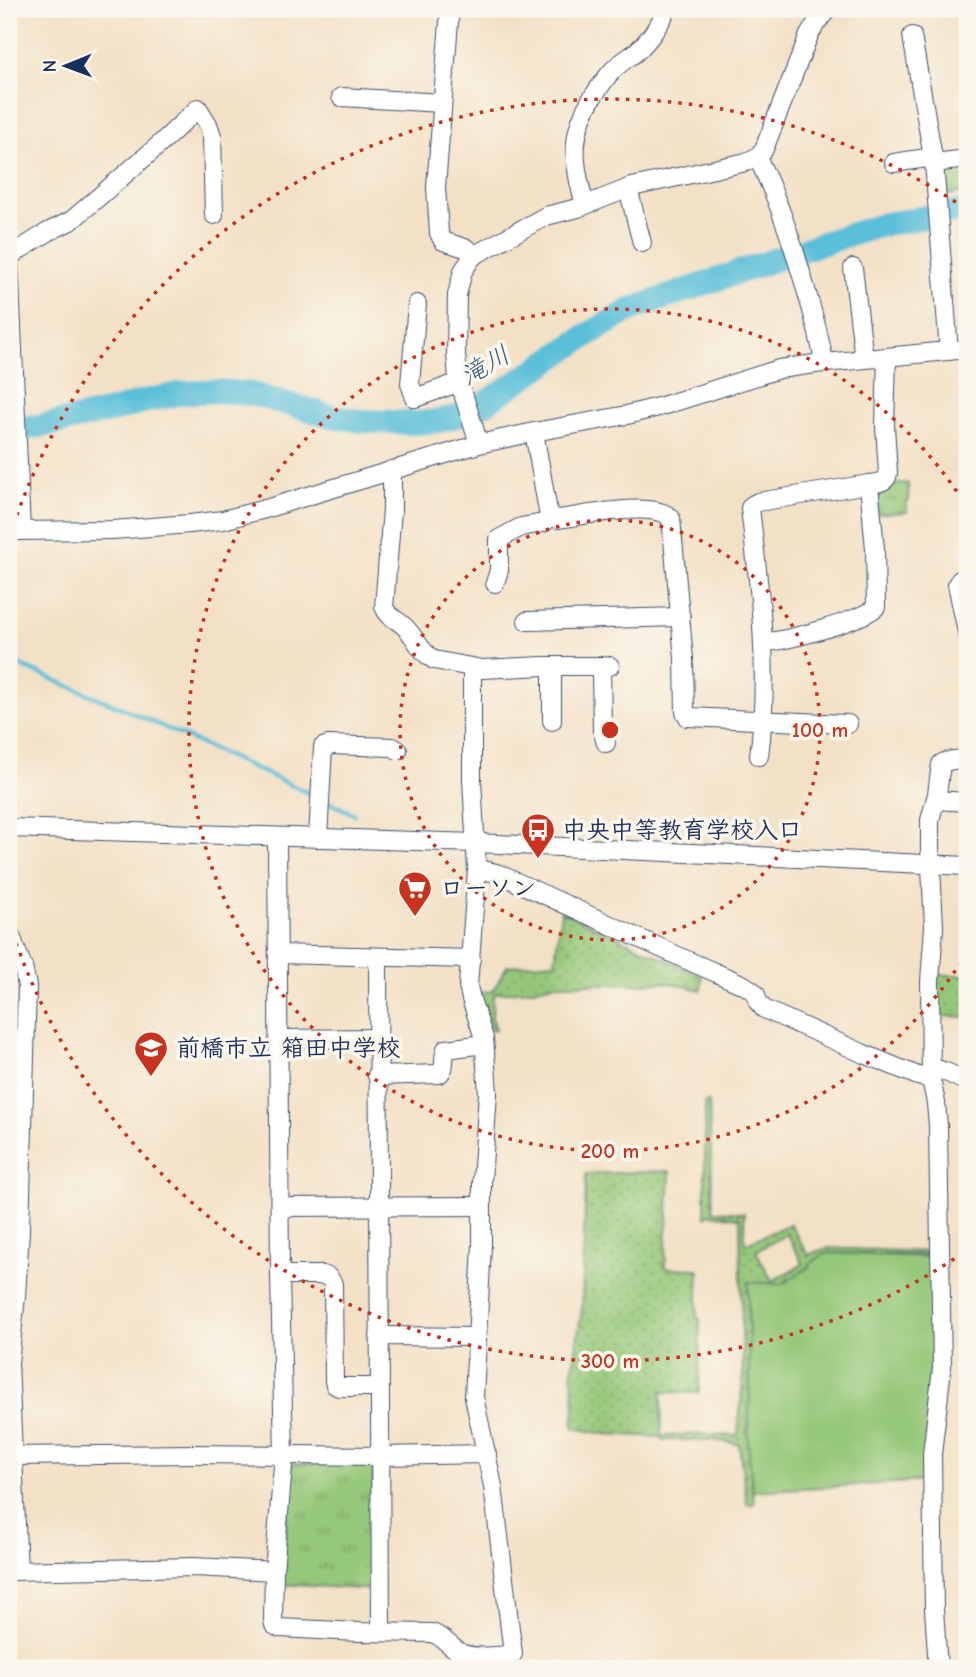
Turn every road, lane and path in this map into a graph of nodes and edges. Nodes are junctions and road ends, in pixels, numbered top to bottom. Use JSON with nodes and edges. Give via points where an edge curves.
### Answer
{"nodes":[{"id":1,"x":450,"y":9,"type":"edge"},
{"id":2,"x":667,"y":9,"type":"edge"},
{"id":3,"x":828,"y":9,"type":"edge"},
{"id":4,"x":912,"y":36,"type":"dead end"},
{"id":5,"x":341,"y":97,"type":"dead end"},
{"id":6,"x":442,"y":103,"type":"junction"},
{"id":7,"x":757,"y":158,"type":"junction"},
{"id":8,"x":967,"y":159,"type":"edge"},
{"id":9,"x":934,"y":160,"type":"junction"},
{"id":10,"x":894,"y":163,"type":"dead end"},
{"id":11,"x":628,"y":188,"type":"junction"},
{"id":12,"x":585,"y":205,"type":"junction"},
{"id":13,"x":214,"y":215,"type":"dead end"},
{"id":14,"x":642,"y":243,"type":"dead end"},
{"id":15,"x":9,"y":253,"type":"edge"},
{"id":16,"x":473,"y":256,"type":"junction"},
{"id":17,"x":9,"y":260,"type":"edge"},
{"id":18,"x":853,"y":268,"type":"dead end"},
{"id":19,"x":417,"y":304,"type":"dead end"},
{"id":20,"x":967,"y":349,"type":"edge"},
{"id":21,"x":949,"y":351,"type":"junction"},
{"id":22,"x":887,"y":357,"type":"junction"},
{"id":23,"x":864,"y":359,"type":"junction"},
{"id":24,"x":824,"y":363,"type":"junction"},
{"id":25,"x":461,"y":385,"type":"junction"},
{"id":26,"x":534,"y":432,"type":"junction"},
{"id":27,"x":479,"y":444,"type":"junction"},
{"id":28,"x":391,"y":470,"type":"junction"},
{"id":29,"x":869,"y":484,"type":"junction"},
{"id":30,"x":550,"y":514,"type":"junction"},
{"id":31,"x":15,"y":531,"type":"edge"},
{"id":32,"x":967,"y":576,"type":"edge"},
{"id":33,"x":495,"y":583,"type":"dead end"},
{"id":34,"x":681,"y":617,"type":"junction"},
{"id":35,"x":527,"y":621,"type":"dead end"},
{"id":36,"x":967,"y":632,"type":"edge"},
{"id":37,"x":764,"y":642,"type":"junction"},
{"id":38,"x":552,"y":666,"type":"junction"},
{"id":39,"x":474,"y":667,"type":"junction"},
{"id":40,"x":764,"y":720,"type":"junction"},
{"id":41,"x":552,"y":721,"type":"dead end"},
{"id":42,"x":848,"y":724,"type":"dead end"},
{"id":43,"x":606,"y":743,"type":"dead end"},
{"id":44,"x":398,"y":750,"type":"dead end"},
{"id":45,"x":759,"y":756,"type":"dead end"},
{"id":46,"x":967,"y":757,"type":"edge"},
{"id":47,"x":936,"y":800,"type":"junction"},
{"id":48,"x":967,"y":802,"type":"edge"},
{"id":49,"x":9,"y":828,"type":"edge"},
{"id":50,"x":277,"y":837,"type":"junction"},
{"id":51,"x":318,"y":838,"type":"junction"},
{"id":52,"x":476,"y":843,"type":"junction"},
{"id":53,"x":930,"y":865,"type":"junction"},
{"id":54,"x":967,"y":866,"type":"edge"},
{"id":55,"x":477,"y":870,"type":"junction"},
{"id":56,"x":9,"y":931,"type":"edge"},
{"id":57,"x":278,"y":954,"type":"junction"},
{"id":58,"x":377,"y":957,"type":"junction"},
{"id":59,"x":471,"y":960,"type":"junction"},
{"id":60,"x":377,"y":1038,"type":"junction"},
{"id":61,"x":279,"y":1040,"type":"junction"},
{"id":62,"x":484,"y":1044,"type":"junction"},
{"id":63,"x":931,"y":1074,"type":"junction"},
{"id":64,"x":377,"y":1076,"type":"junction"},
{"id":65,"x":967,"y":1082,"type":"edge"},
{"id":66,"x":378,"y":1206,"type":"junction"},
{"id":67,"x":482,"y":1206,"type":"junction"},
{"id":68,"x":280,"y":1207,"type":"junction"},
{"id":69,"x":280,"y":1275,"type":"junction"},
{"id":70,"x":379,"y":1336,"type":"junction"},
{"id":71,"x":477,"y":1337,"type":"junction"},
{"id":72,"x":379,"y":1387,"type":"junction"},
{"id":73,"x":487,"y":1454,"type":"junction"},
{"id":74,"x":284,"y":1455,"type":"junction"},
{"id":75,"x":11,"y":1456,"type":"edge"},
{"id":76,"x":380,"y":1456,"type":"junction"},
{"id":77,"x":13,"y":1571,"type":"edge"},
{"id":78,"x":275,"y":1571,"type":"junction"},
{"id":79,"x":381,"y":1632,"type":"junction"},
{"id":80,"x":938,"y":1668,"type":"edge"}],
"edges":[{"from":1,"to":6,"type":"street"},
{"from":2,"to":12,"type":"street","via":[[646,43],[607,76],[583,114],[575,155]]},
{"from":3,"to":7,"type":"street","via":[[809,35]]},
{"from":4,"to":9,"type":"street"},
{"from":5,"to":6,"type":"street"},
{"from":6,"to":16,"type":"street","via":[[436,187],[439,233],[443,241],[468,249]]},
{"from":7,"to":11,"type":"street"},
{"from":7,"to":24,"type":"street","via":[[801,272]]},
{"from":8,"to":9,"type":"street"},
{"from":9,"to":10,"type":"street"},
{"from":9,"to":21,"type":"street"},
{"from":11,"to":12,"type":"street"},
{"from":11,"to":14,"type":"street"},
{"from":12,"to":16,"type":"street","via":[[546,216]]},
{"from":13,"to":15,"type":"street","via":[[212,136],[198,108],[72,220]]},
{"from":16,"to":25,"type":"street","via":[[459,281],[456,300],[456,368]]},
{"from":17,"to":31,"type":"street","via":[[17,443]]},
{"from":18,"to":23,"type":"street"},
{"from":19,"to":25,"type":"street","via":[[410,384],[415,398]]},
{"from":20,"to":21,"type":"street"},
{"from":21,"to":22,"type":"street"},
{"from":22,"to":23,"type":"street"},
{"from":22,"to":29,"type":"street","via":[[888,476]]},
{"from":23,"to":24,"type":"street"},
{"from":24,"to":26,"type":"street","via":[[771,371],[627,415]]},
{"from":25,"to":27,"type":"street"},
{"from":26,"to":27,"type":"street"},
{"from":26,"to":30,"type":"street"},
{"from":27,"to":28,"type":"street"},
{"from":28,"to":31,"type":"street","via":[[215,521],[113,530]]},
{"from":28,"to":39,"type":"street","via":[[384,603],[388,615],[408,630],[427,657]]},
{"from":29,"to":37,"type":"street","via":[[876,607],[829,627]]},
{"from":29,"to":37,"type":"street","via":[[758,502],[750,508]]},
{"from":30,"to":33,"type":"street","via":[[543,523],[521,527],[499,539]]},
{"from":30,"to":34,"type":"street","via":[[558,519],[616,510],[669,515]]},
{"from":32,"to":36,"type":"street","via":[[957,584]]},
{"from":34,"to":35,"type":"street"},
{"from":34,"to":40,"type":"street","via":[[686,715]]},
{"from":37,"to":40,"type":"street"},
{"from":38,"to":39,"type":"street"},
{"from":38,"to":41,"type":"street"},
{"from":38,"to":43,"type":"street","via":[[605,666],[602,730]]},
{"from":39,"to":52,"type":"street"},
{"from":40,"to":42,"type":"street"},
{"from":40,"to":45,"type":"street"},
{"from":44,"to":51,"type":"street","via":[[323,747]]},
{"from":46,"to":47,"type":"street","via":[[941,764]]},
{"from":47,"to":48,"type":"street"},
{"from":47,"to":53,"type":"street","via":[[930,820]]},
{"from":49,"to":50,"type":"street"},
{"from":50,"to":51,"type":"street"},
{"from":50,"to":57,"type":"street"},
{"from":51,"to":52,"type":"street"},
{"from":52,"to":53,"type":"street"},
{"from":52,"to":55,"type":"street"},
{"from":53,"to":54,"type":"street"},
{"from":53,"to":63,"type":"street","via":[[934,927]]},
{"from":55,"to":59,"type":"street"},
{"from":55,"to":63,"type":"street","via":[[499,874],[744,985],[765,1009],[862,1053],[918,1076]]},
{"from":56,"to":75,"type":"street","via":[[27,986],[20,1230],[9,1363]]},
{"from":57,"to":58,"type":"street"},
{"from":57,"to":61,"type":"street"},
{"from":58,"to":59,"type":"street"},
{"from":58,"to":60,"type":"street"},
{"from":59,"to":62,"type":"street","via":[[469,992]]},
{"from":60,"to":61,"type":"street"},
{"from":60,"to":64,"type":"street"},
{"from":61,"to":68,"type":"street"},
{"from":62,"to":64,"type":"street","via":[[446,1049],[439,1074]]},
{"from":62,"to":67,"type":"street","via":[[488,1093]]},
{"from":63,"to":65,"type":"street","via":[[946,1072]]},
{"from":63,"to":80,"type":"street","via":[[938,1116],[942,1368],[933,1454]]},
{"from":64,"to":66,"type":"street"},
{"from":66,"to":67,"type":"street"},
{"from":66,"to":68,"type":"street"},
{"from":66,"to":70,"type":"street"},
{"from":67,"to":71,"type":"street"},
{"from":68,"to":69,"type":"street"},
{"from":69,"to":72,"type":"street","via":[[331,1279],[335,1385]]},
{"from":69,"to":74,"type":"street"},
{"from":70,"to":71,"type":"street"},
{"from":70,"to":72,"type":"street"},
{"from":71,"to":73,"type":"street","via":[[474,1397]]},
{"from":72,"to":76,"type":"street"},
{"from":73,"to":76,"type":"street"},
{"from":73,"to":79,"type":"street","via":[[513,1654],[463,1654],[432,1633]]},
{"from":74,"to":75,"type":"street"},
{"from":74,"to":76,"type":"street"},
{"from":74,"to":78,"type":"street"},
{"from":75,"to":77,"type":"street"},
{"from":76,"to":79,"type":"street"},
{"from":77,"to":78,"type":"street","via":[[194,1567]]},
{"from":78,"to":79,"type":"street","via":[[273,1620],[279,1628]]}]}
